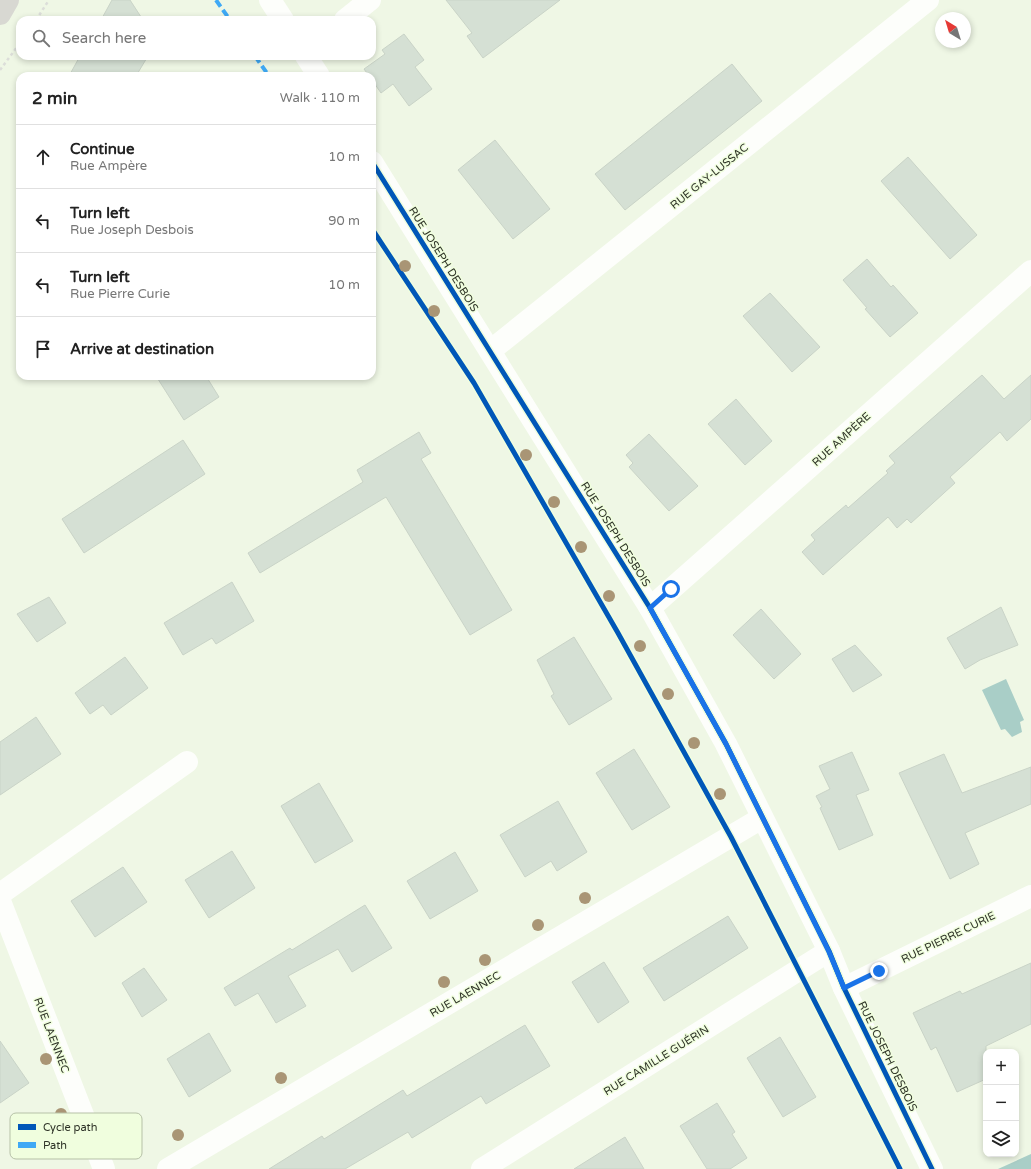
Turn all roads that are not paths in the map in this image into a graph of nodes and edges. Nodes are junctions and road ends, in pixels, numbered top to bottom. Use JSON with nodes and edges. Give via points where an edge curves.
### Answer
{"nodes":[{"id":1,"x":8,"y":0,"type":"edge"},
{"id":2,"x":270,"y":0,"type":"edge"},
{"id":3,"x":370,"y":0,"type":"edge"},
{"id":4,"x":928,"y":0,"type":"edge"},
{"id":5,"x":0,"y":14,"type":"edge"},
{"id":6,"x":280,"y":16,"type":"edge"},
{"id":7,"x":350,"y":16,"type":"edge"},
{"id":8,"x":309,"y":60,"type":"edge"},
{"id":9,"x":316,"y":72,"type":"edge"},
{"id":10,"x":376,"y":168,"type":"edge"},
{"id":11,"x":1031,"y":271,"type":"edge"},
{"id":12,"x":490,"y":351,"type":"junction"},
{"id":13,"x":650,"y":608,"type":"junction"},
{"id":14,"x":188,"y":762,"type":"dead end"},
{"id":15,"x":762,"y":818,"type":"junction"},
{"id":16,"x":0,"y":894,"type":"edge"},
{"id":17,"x":1031,"y":896,"type":"edge"},
{"id":18,"x":0,"y":900,"type":"edge"},
{"id":19,"x":829,"y":952,"type":"junction"},
{"id":20,"x":844,"y":988,"type":"junction"},
{"id":21,"x":82,"y":1113,"type":"edge"},
{"id":22,"x":100,"y":1159,"type":"edge"},
{"id":23,"x":104,"y":1169,"type":"edge"},
{"id":24,"x":168,"y":1169,"type":"edge"},
{"id":25,"x":482,"y":1169,"type":"edge"},
{"id":26,"x":932,"y":1169,"type":"edge"}],
"edges":[{"from":1,"to":5,"type":"street"},
{"from":2,"to":6,"type":"street"},
{"from":3,"to":7,"type":"street"},
{"from":4,"to":12,"type":"street","name":"RUE GAY-LUSSAC"},
{"from":8,"to":9,"type":"street"},
{"from":10,"to":12,"type":"street","name":"RUE JOSEPH DESBOIS"},
{"from":11,"to":13,"type":"street","name":"RUE AMPÈRE"},
{"from":12,"to":13,"type":"street","name":"RUE JOSEPH DESBOIS"},
{"from":13,"to":15,"type":"street","name":"RUE JOSEPH DESBOIS","via":[[726,744]]},
{"from":14,"to":16,"type":"street"},
{"from":15,"to":19,"type":"street","name":"RUE JOSEPH DESBOIS"},
{"from":15,"to":24,"type":"street","name":"RUE LAENNEC"},
{"from":17,"to":20,"type":"street","name":"RUE PIERRE CURIE"},
{"from":18,"to":21,"type":"street","name":"RUE LAENNEC"},
{"from":19,"to":20,"type":"street","name":"RUE JOSEPH DESBOIS"},
{"from":19,"to":25,"type":"street","name":"RUE CAMILLE GUÉRIN"},
{"from":20,"to":26,"type":"street","name":"RUE JOSEPH DESBOIS"},
{"from":22,"to":23,"type":"street","name":"RUE LAENNEC"}]}
